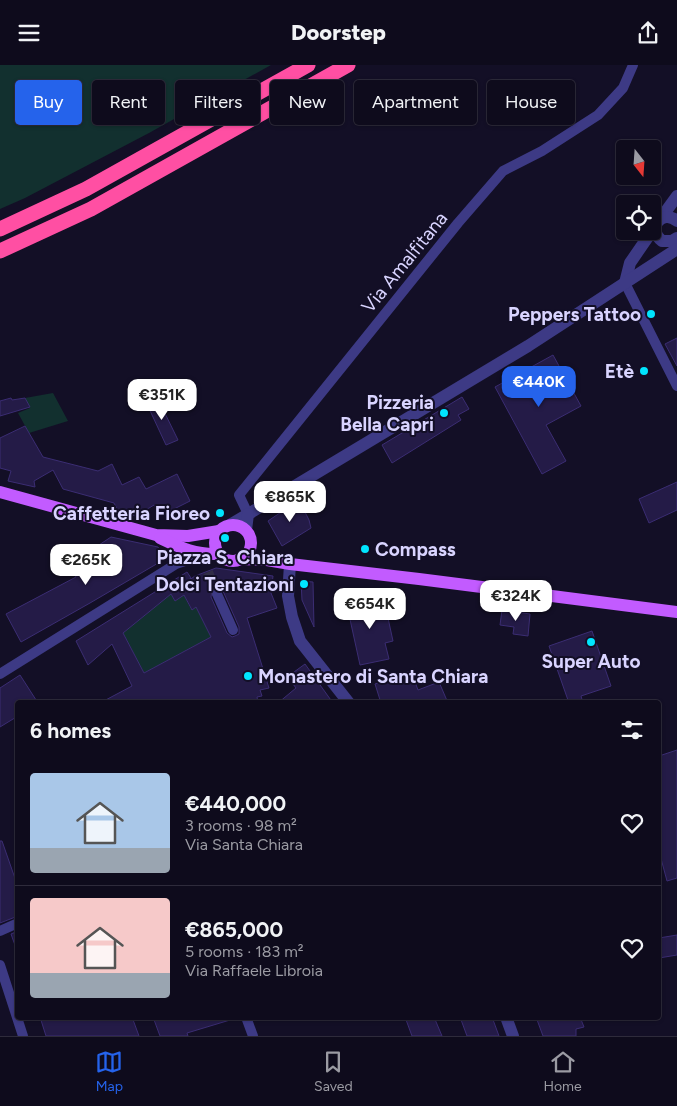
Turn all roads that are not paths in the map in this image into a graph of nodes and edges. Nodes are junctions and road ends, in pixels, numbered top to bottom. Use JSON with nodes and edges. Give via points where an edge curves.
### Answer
{"nodes":[{"id":1,"x":308,"y":65,"type":"edge"},
{"id":2,"x":348,"y":65,"type":"edge"},
{"id":3,"x":633,"y":65,"type":"edge"},
{"id":4,"x":677,"y":196,"type":"edge"},
{"id":5,"x":661,"y":219,"type":"edge"},
{"id":6,"x":677,"y":221,"type":"edge"},
{"id":7,"x":661,"y":223,"type":"edge"},
{"id":8,"x":0,"y":229,"type":"edge"},
{"id":9,"x":646,"y":240,"type":"edge"},
{"id":10,"x":661,"y":240,"type":"edge"},
{"id":11,"x":677,"y":240,"type":"edge"},
{"id":12,"x":0,"y":251,"type":"edge"},
{"id":13,"x":624,"y":283,"type":"junction"},
{"id":14,"x":677,"y":386,"type":"edge"},
{"id":15,"x":0,"y":492,"type":"edge"},
{"id":16,"x":248,"y":514,"type":"junction"},
{"id":17,"x":224,"y":528,"type":"junction"},
{"id":18,"x":247,"y":533,"type":"junction"},
{"id":19,"x":156,"y":535,"type":"junction"},
{"id":20,"x":188,"y":536,"type":"junction"},
{"id":21,"x":182,"y":549,"type":"junction"},
{"id":22,"x":219,"y":554,"type":"junction"},
{"id":23,"x":203,"y":555,"type":"junction"},
{"id":24,"x":239,"y":559,"type":"junction"},
{"id":25,"x":267,"y":560,"type":"junction"},
{"id":26,"x":176,"y":564,"type":"junction"},
{"id":27,"x":290,"y":564,"type":"junction"},
{"id":28,"x":217,"y":594,"type":"tunnel mouth"},
{"id":29,"x":677,"y":612,"type":"edge"},
{"id":30,"x":232,"y":630,"type":"dead end"},
{"id":31,"x":0,"y":674,"type":"edge"},
{"id":32,"x":347,"y":700,"type":"edge"},
{"id":33,"x":15,"y":924,"type":"edge"},
{"id":34,"x":0,"y":931,"type":"edge"},
{"id":35,"x":0,"y":965,"type":"edge"},
{"id":36,"x":15,"y":1011,"type":"edge"},
{"id":37,"x":18,"y":1020,"type":"edge"},
{"id":38,"x":247,"y":1020,"type":"edge"},
{"id":39,"x":507,"y":1020,"type":"edge"},
{"id":40,"x":23,"y":1036,"type":"edge"},
{"id":41,"x":253,"y":1036,"type":"edge"},
{"id":42,"x":513,"y":1036,"type":"edge"}],
"edges":[{"from":1,"to":8,"type":"highway","via":[[86,189]]},
{"from":2,"to":12,"type":"highway","via":[[91,209]]},
{"from":3,"to":16,"type":"street","name":"Via Amalfitana","via":[[623,88],[598,115],[542,151],[503,171],[458,223],[239,495]]},
{"from":4,"to":5,"type":"street"},
{"from":6,"to":7,"type":"street","via":[[670,217]]},
{"from":9,"to":13,"type":"street","via":[[630,263]]},
{"from":10,"to":11,"type":"street"},
{"from":11,"to":13,"type":"street","via":[[666,256]]},
{"from":13,"to":14,"type":"street"},
{"from":13,"to":16,"type":"street","via":[[528,346]]},
{"from":15,"to":19,"type":"main road"},
{"from":16,"to":17,"type":"street"},
{"from":16,"to":18,"type":"street"},
{"from":17,"to":18,"type":"main road","via":[[236,525]]},
{"from":17,"to":20,"type":"main road"},
{"from":17,"to":22,"type":"main road","via":[[215,540]]},
{"from":18,"to":24,"type":"main road","via":[[250,547]]},
{"from":18,"to":25,"type":"main road"},
{"from":19,"to":20,"type":"main road"},
{"from":19,"to":21,"type":"main road"},
{"from":20,"to":21,"type":"street"},
{"from":21,"to":23,"type":"main road"},
{"from":21,"to":26,"type":"street"},
{"from":22,"to":23,"type":"main road"},
{"from":22,"to":24,"type":"main road","via":[[228,560]]},
{"from":23,"to":26,"type":"street"},
{"from":24,"to":25,"type":"main road"},
{"from":25,"to":27,"type":"main road"},
{"from":26,"to":31,"type":"street"},
{"from":27,"to":29,"type":"main road"},
{"from":27,"to":32,"type":"street","via":[[288,596],[300,641]]},
{"from":28,"to":30,"type":"street"},
{"from":33,"to":34,"type":"street"},
{"from":35,"to":36,"type":"street"},
{"from":37,"to":40,"type":"street"},
{"from":38,"to":41,"type":"street"},
{"from":39,"to":42,"type":"street"}]}
